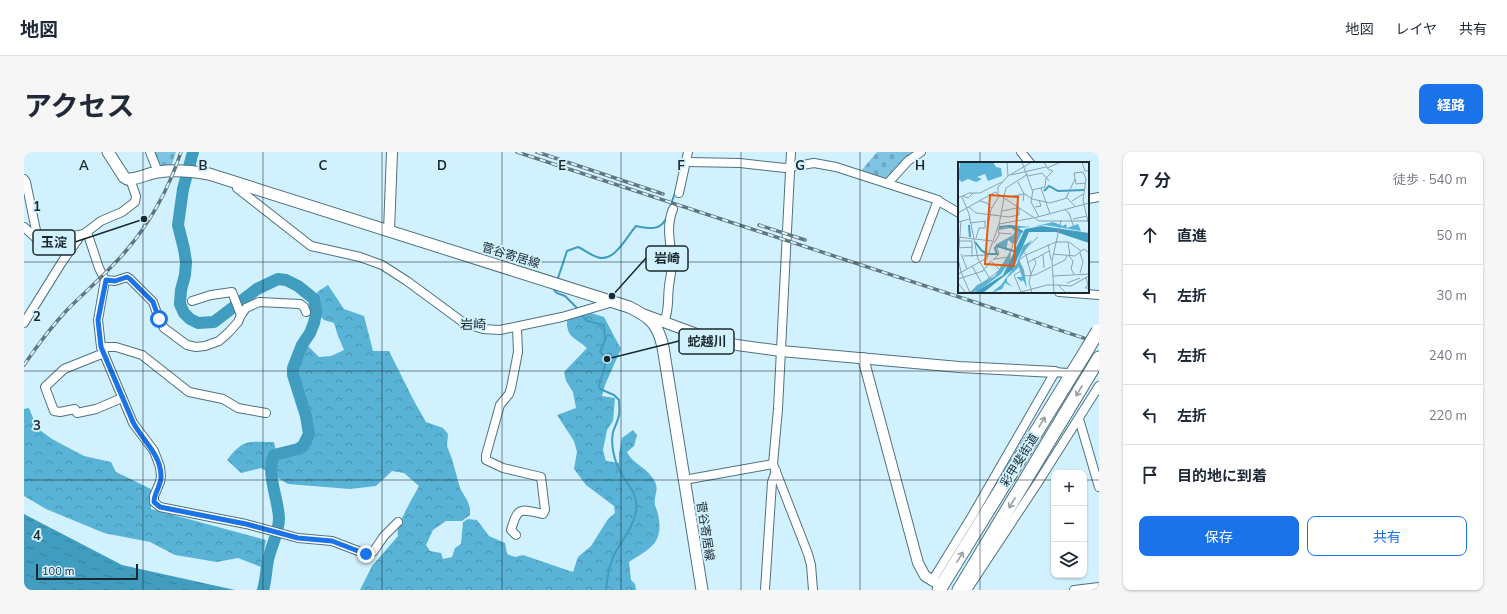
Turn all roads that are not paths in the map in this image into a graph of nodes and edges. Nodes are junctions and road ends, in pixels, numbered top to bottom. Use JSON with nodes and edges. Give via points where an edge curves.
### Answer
{"nodes":[{"id":1,"x":108,"y":152,"type":"edge"},
{"id":2,"x":150,"y":152,"type":"edge"},
{"id":3,"x":392,"y":152,"type":"edge"},
{"id":4,"x":688,"y":152,"type":"edge"},
{"id":5,"x":791,"y":152,"type":"edge"},
{"id":6,"x":921,"y":152,"type":"edge"},
{"id":7,"x":1021,"y":152,"type":"edge"},
{"id":8,"x":687,"y":162,"type":"junction"},
{"id":9,"x":1029,"y":162,"type":"edge"},
{"id":10,"x":790,"y":168,"type":"junction"},
{"id":11,"x":158,"y":172,"type":"junction"},
{"id":12,"x":24,"y":179,"type":"edge"},
{"id":13,"x":130,"y":179,"type":"junction"},
{"id":14,"x":888,"y":183,"type":"junction"},
{"id":15,"x":239,"y":184,"type":"junction"},
{"id":16,"x":678,"y":193,"type":"dead end"},
{"id":17,"x":1099,"y":197,"type":"edge"},
{"id":18,"x":1089,"y":199,"type":"edge"},
{"id":19,"x":938,"y":200,"type":"junction"},
{"id":20,"x":673,"y":209,"type":"dead end"},
{"id":21,"x":958,"y":212,"type":"edge"},
{"id":22,"x":24,"y":227,"type":"edge"},
{"id":23,"x":389,"y":231,"type":"junction"},
{"id":24,"x":84,"y":234,"type":"junction"},
{"id":25,"x":38,"y":240,"type":"junction"},
{"id":26,"x":916,"y":258,"type":"dead end"},
{"id":27,"x":106,"y":280,"type":"junction"},
{"id":28,"x":1069,"y":293,"type":"edge"},
{"id":29,"x":1099,"y":296,"type":"edge"},
{"id":30,"x":192,"y":301,"type":"dead end"},
{"id":31,"x":613,"y":302,"type":"junction"},
{"id":32,"x":240,"y":312,"type":"junction"},
{"id":33,"x":306,"y":312,"type":"dead end"},
{"id":34,"x":645,"y":314,"type":"junction"},
{"id":35,"x":24,"y":323,"type":"edge"},
{"id":36,"x":664,"y":323,"type":"junction"},
{"id":37,"x":517,"y":328,"type":"junction"},
{"id":38,"x":1099,"y":331,"type":"edge"},
{"id":39,"x":102,"y":350,"type":"junction"},
{"id":40,"x":781,"y":351,"type":"junction"},
{"id":41,"x":863,"y":358,"type":"junction"},
{"id":42,"x":1099,"y":358,"type":"edge"},
{"id":43,"x":1055,"y":372,"type":"junction"},
{"id":44,"x":1067,"y":372,"type":"dead end"},
{"id":45,"x":1099,"y":386,"type":"edge"},
{"id":46,"x":122,"y":398,"type":"junction"},
{"id":47,"x":266,"y":413,"type":"dead end"},
{"id":48,"x":1078,"y":419,"type":"junction"},
{"id":49,"x":775,"y":468,"type":"junction"},
{"id":50,"x":684,"y":480,"type":"junction"},
{"id":51,"x":1099,"y":487,"type":"edge"},
{"id":52,"x":398,"y":522,"type":"dead end"},
{"id":53,"x":516,"y":535,"type":"dead end"},
{"id":54,"x":941,"y":587,"type":"edge"},
{"id":55,"x":1099,"y":587,"type":"edge"},
{"id":56,"x":702,"y":590,"type":"edge"},
{"id":57,"x":765,"y":590,"type":"edge"},
{"id":58,"x":813,"y":590,"type":"edge"},
{"id":59,"x":959,"y":590,"type":"edge"},
{"id":60,"x":967,"y":590,"type":"edge"},
{"id":61,"x":1074,"y":590,"type":"edge"}],
"edges":[{"from":1,"to":13,"type":"main road","via":[[124,177]]},
{"from":2,"to":11,"type":"street"},
{"from":3,"to":23,"type":"street"},
{"from":4,"to":8,"type":"street"},
{"from":5,"to":10,"type":"street"},
{"from":6,"to":14,"type":"street","via":[[908,161]]},
{"from":7,"to":9,"type":"street"},
{"from":8,"to":10,"type":"street","via":[[740,163]]},
{"from":8,"to":16,"type":"street"},
{"from":10,"to":14,"type":"street","via":[[814,163]]},
{"from":10,"to":40,"type":"street"},
{"from":11,"to":13,"type":"main road","name":"菅谷寄居線"},
{"from":11,"to":15,"type":"main road","name":"菅谷寄居線","via":[[186,171],[209,174]]},
{"from":12,"to":25,"type":"street"},
{"from":13,"to":24,"type":"street","via":[[136,196],[135,202]]},
{"from":14,"to":19,"type":"street"},
{"from":15,"to":23,"type":"main road","name":"菅谷寄居線"},
{"from":15,"to":37,"type":"street","via":[[237,188],[311,246],[360,257],[382,265],[464,323],[493,330]]},
{"from":17,"to":18,"type":"street"},
{"from":19,"to":21,"type":"street"},
{"from":19,"to":26,"type":"street"},
{"from":20,"to":36,"type":"street","via":[[668,232],[672,260],[669,303]]},
{"from":22,"to":25,"type":"street"},
{"from":23,"to":31,"type":"main road","name":"菅谷寄居線"},
{"from":24,"to":25,"type":"street","via":[[42,242]]},
{"from":24,"to":27,"type":"street"},
{"from":24,"to":35,"type":"street","via":[[62,262]]},
{"from":27,"to":32,"type":"street","via":[[115,281],[127,277],[130,279],[153,302],[164,328],[192,346],[205,346],[219,341],[238,322]]},
{"from":27,"to":39,"type":"street","via":[[98,320]]},
{"from":28,"to":29,"type":"street"},
{"from":30,"to":32,"type":"street","via":[[232,292]]},
{"from":31,"to":34,"type":"main road","name":"菅谷寄居線"},
{"from":31,"to":37,"type":"street"},
{"from":32,"to":33,"type":"street","via":[[259,302],[300,304]]},
{"from":34,"to":36,"type":"street"},
{"from":34,"to":50,"type":"main road","name":"菅谷寄居線","via":[[661,338]]},
{"from":36,"to":40,"type":"street","via":[[710,339]]},
{"from":37,"to":53,"type":"street","via":[[518,352],[511,388],[500,405],[486,455],[486,460],[490,463],[541,477],[545,510],[543,514],[519,511],[511,530]]},
{"from":54,"to":38,"type":"highway","name":"彩甲斐街道","one_way":true,"bridge":true},
{"from":39,"to":46,"type":"street"},
{"from":39,"to":46,"type":"street","via":[[64,369],[44,387],[54,411],[60,412],[75,409],[77,413],[96,409]]},
{"from":39,"to":47,"type":"street","via":[[116,347],[142,355],[189,392],[223,399],[238,408]]},
{"from":40,"to":41,"type":"street"},
{"from":40,"to":49,"type":"street"},
{"from":41,"to":43,"type":"street","via":[[1005,371]]},
{"from":41,"to":54,"type":"street","via":[[918,563],[922,571]]},
{"from":42,"to":59,"type":"highway","name":"彩甲斐街道","one_way":true},
{"from":43,"to":44,"type":"street"},
{"from":43,"to":54,"type":"street"},
{"from":45,"to":48,"type":"street"},
{"from":46,"to":52,"type":"street","via":[[136,429],[154,450],[160,467],[160,482],[154,502],[160,507],[246,524],[298,538],[332,541],[366,554],[372,552]]},
{"from":48,"to":51,"type":"street"},
{"from":48,"to":60,"type":"street","via":[[1034,482]]},
{"from":49,"to":50,"type":"street"},
{"from":49,"to":57,"type":"street"},
{"from":49,"to":58,"type":"street","via":[[808,554]]},
{"from":50,"to":56,"type":"main road","name":"菅谷寄居線"},
{"from":55,"to":61,"type":"street"}]}
